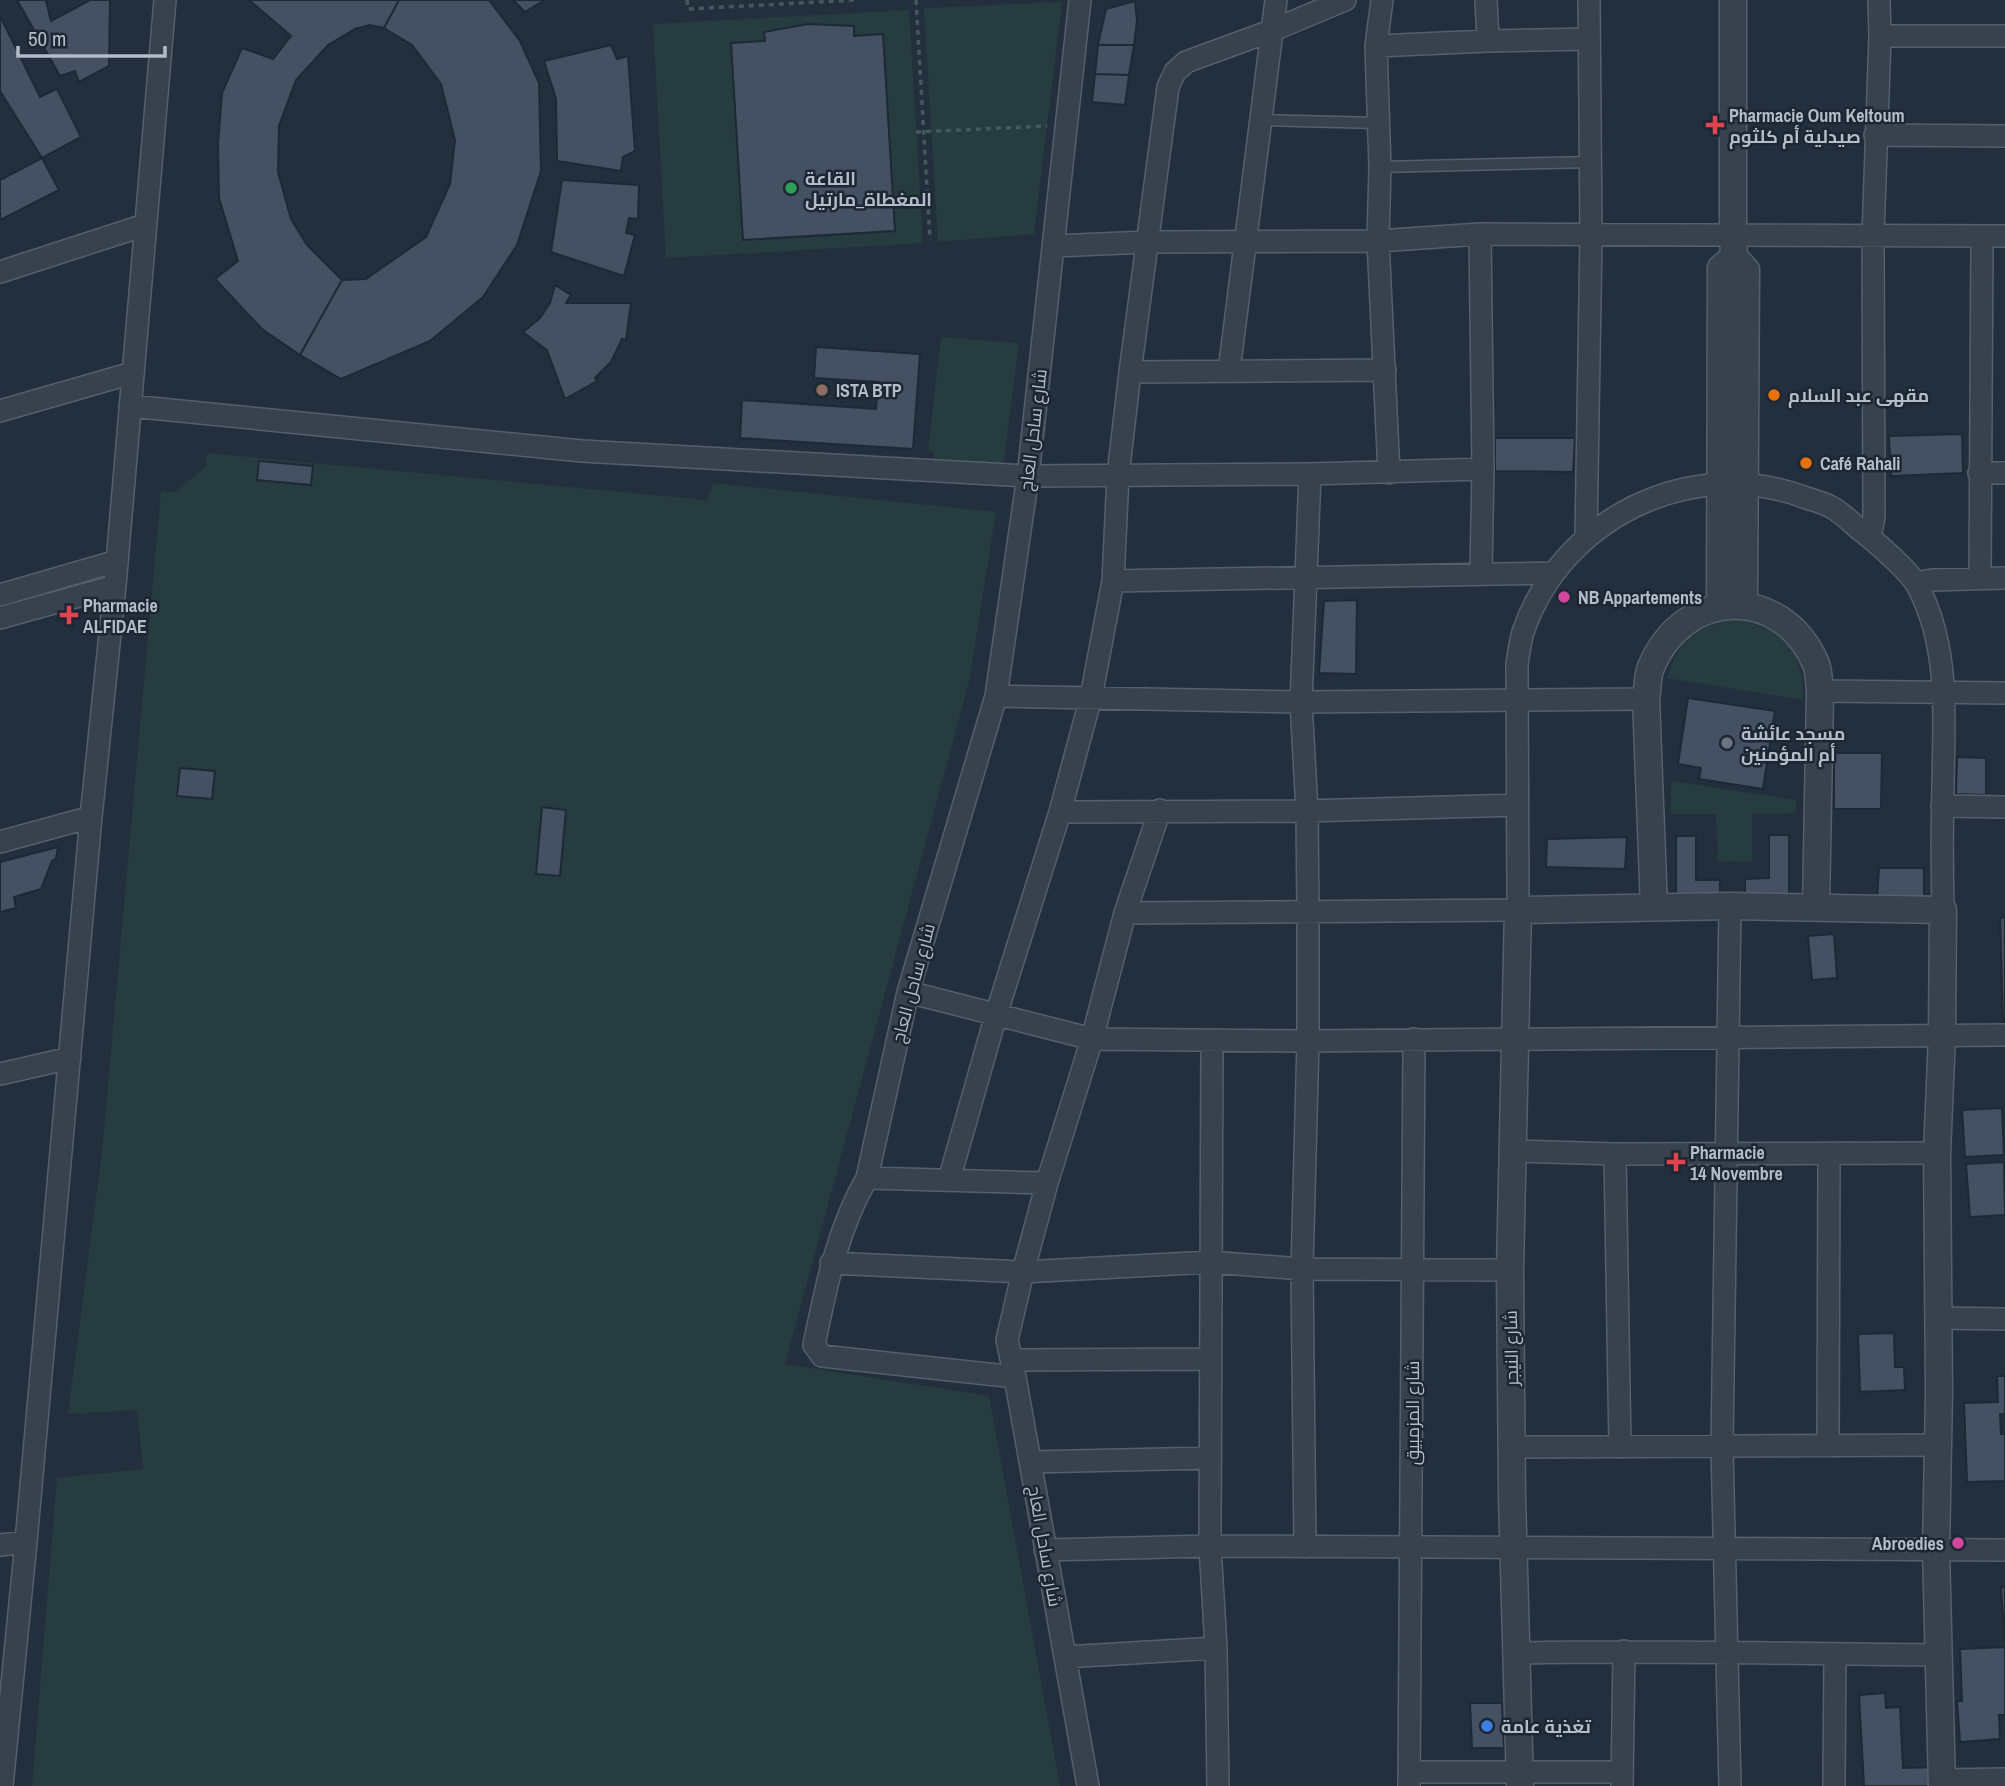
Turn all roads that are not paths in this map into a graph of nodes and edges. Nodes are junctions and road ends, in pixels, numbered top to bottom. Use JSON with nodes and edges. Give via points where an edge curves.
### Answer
{"nodes":[{"id":1,"x":165,"y":0,"type":"edge"},
{"id":2,"x":1081,"y":0,"type":"edge"},
{"id":3,"x":1276,"y":0,"type":"edge"},
{"id":4,"x":1345,"y":0,"type":"edge"},
{"id":5,"x":1382,"y":0,"type":"edge"},
{"id":6,"x":1486,"y":0,"type":"edge"},
{"id":7,"x":1589,"y":0,"type":"edge"},
{"id":8,"x":1733,"y":0,"type":"edge"},
{"id":9,"x":1879,"y":0,"type":"edge"},
{"id":10,"x":1273,"y":30,"type":"junction"},
{"id":11,"x":1880,"y":36,"type":"junction"},
{"id":12,"x":2005,"y":36,"type":"edge"},
{"id":13,"x":1589,"y":39,"type":"junction"},
{"id":14,"x":1488,"y":41,"type":"junction"},
{"id":15,"x":1376,"y":46,"type":"junction"},
{"id":16,"x":1261,"y":120,"type":"junction"},
{"id":17,"x":1377,"y":122,"type":"junction"},
{"id":18,"x":1875,"y":135,"type":"junction"},
{"id":19,"x":2005,"y":136,"type":"edge"},
{"id":20,"x":1591,"y":162,"type":"junction"},
{"id":21,"x":1380,"y":167,"type":"junction"},
{"id":22,"x":145,"y":225,"type":"junction"},
{"id":23,"x":1480,"y":234,"type":"junction"},
{"id":24,"x":1591,"y":234,"type":"junction"},
{"id":25,"x":1873,"y":236,"type":"junction"},
{"id":26,"x":1982,"y":236,"type":"junction"},
{"id":27,"x":2005,"y":236,"type":"edge"},
{"id":28,"x":1378,"y":241,"type":"junction"},
{"id":29,"x":1147,"y":242,"type":"junction"},
{"id":30,"x":1246,"y":242,"type":"junction"},
{"id":31,"x":1054,"y":246,"type":"junction"},
{"id":32,"x":1734,"y":246,"type":"junction"},
{"id":33,"x":0,"y":272,"type":"edge"},
{"id":34,"x":1229,"y":370,"type":"junction"},
{"id":35,"x":1385,"y":370,"type":"junction"},
{"id":36,"x":1130,"y":372,"type":"junction"},
{"id":37,"x":132,"y":373,"type":"junction"},
{"id":38,"x":130,"y":406,"type":"junction"},
{"id":39,"x":0,"y":411,"type":"edge"},
{"id":40,"x":1483,"y":469,"type":"junction"},
{"id":41,"x":1389,"y":472,"type":"junction"},
{"id":42,"x":1979,"y":473,"type":"junction"},
{"id":43,"x":2005,"y":473,"type":"edge"},
{"id":44,"x":1310,"y":474,"type":"junction"},
{"id":45,"x":1118,"y":475,"type":"junction"},
{"id":46,"x":1028,"y":476,"type":"junction"},
{"id":47,"x":1733,"y":483,"type":"junction"},
{"id":48,"x":1870,"y":537,"type":"junction"},
{"id":49,"x":1586,"y":538,"type":"junction"},
{"id":50,"x":117,"y":561,"type":"junction"},
{"id":51,"x":1554,"y":572,"type":"junction"},
{"id":52,"x":1481,"y":574,"type":"junction"},
{"id":53,"x":1306,"y":577,"type":"junction"},
{"id":54,"x":1980,"y":578,"type":"junction"},
{"id":55,"x":2005,"y":578,"type":"edge"},
{"id":56,"x":1113,"y":581,"type":"junction"},
{"id":57,"x":1916,"y":583,"type":"junction"},
{"id":58,"x":115,"y":586,"type":"junction"},
{"id":59,"x":0,"y":595,"type":"edge"},
{"id":60,"x":1732,"y":605,"type":"junction"},
{"id":61,"x":0,"y":618,"type":"edge"},
{"id":62,"x":1819,"y":691,"type":"junction"},
{"id":63,"x":1944,"y":692,"type":"junction"},
{"id":64,"x":2005,"y":693,"type":"edge"},
{"id":65,"x":996,"y":696,"type":"junction"},
{"id":66,"x":1091,"y":697,"type":"junction"},
{"id":67,"x":1646,"y":699,"type":"junction"},
{"id":68,"x":1516,"y":700,"type":"junction"},
{"id":69,"x":1301,"y":702,"type":"junction"},
{"id":70,"x":1517,"y":805,"type":"junction"},
{"id":71,"x":1942,"y":806,"type":"junction"},
{"id":72,"x":2005,"y":807,"type":"edge"},
{"id":73,"x":1160,"y":810,"type":"junction"},
{"id":74,"x":1307,"y":811,"type":"junction"},
{"id":75,"x":1060,"y":812,"type":"junction"},
{"id":76,"x":91,"y":817,"type":"junction"},
{"id":77,"x":0,"y":842,"type":"edge"},
{"id":78,"x":1730,"y":906,"type":"junction"},
{"id":79,"x":1654,"y":907,"type":"junction"},
{"id":80,"x":1816,"y":907,"type":"junction"},
{"id":81,"x":1518,"y":909,"type":"junction"},
{"id":82,"x":1943,"y":910,"type":"junction"},
{"id":83,"x":1125,"y":913,"type":"junction"},
{"id":84,"x":1308,"y":913,"type":"junction"},
{"id":85,"x":908,"y":992,"type":"junction"},
{"id":86,"x":996,"y":1016,"type":"junction"},
{"id":87,"x":2005,"y":1035,"type":"edge"},
{"id":88,"x":1942,"y":1036,"type":"junction"},
{"id":89,"x":1728,"y":1037,"type":"junction"},
{"id":90,"x":1092,"y":1039,"type":"junction"},
{"id":91,"x":1414,"y":1039,"type":"junction"},
{"id":92,"x":1516,"y":1039,"type":"junction"},
{"id":93,"x":1212,"y":1041,"type":"junction"},
{"id":94,"x":1308,"y":1041,"type":"junction"},
{"id":95,"x":70,"y":1058,"type":"junction"},
{"id":96,"x":0,"y":1074,"type":"edge"},
{"id":97,"x":1512,"y":1151,"type":"junction"},
{"id":98,"x":1937,"y":1153,"type":"junction"},
{"id":99,"x":1615,"y":1154,"type":"junction"},
{"id":100,"x":1725,"y":1154,"type":"junction"},
{"id":101,"x":1829,"y":1154,"type":"junction"},
{"id":102,"x":867,"y":1178,"type":"junction"},
{"id":103,"x":949,"y":1180,"type":"junction"},
{"id":104,"x":1047,"y":1183,"type":"junction"},
{"id":105,"x":1210,"y":1262,"type":"junction"},
{"id":106,"x":831,"y":1263,"type":"junction"},
{"id":107,"x":1302,"y":1269,"type":"junction"},
{"id":108,"x":1412,"y":1270,"type":"junction"},
{"id":109,"x":1510,"y":1270,"type":"junction"},
{"id":110,"x":1023,"y":1272,"type":"junction"},
{"id":111,"x":1938,"y":1318,"type":"junction"},
{"id":112,"x":2005,"y":1319,"type":"edge"},
{"id":113,"x":1209,"y":1359,"type":"junction"},
{"id":114,"x":1014,"y":1369,"type":"junction"},
{"id":115,"x":1939,"y":1445,"type":"junction"},
{"id":116,"x":1513,"y":1447,"type":"junction"},
{"id":117,"x":1620,"y":1447,"type":"junction"},
{"id":118,"x":1722,"y":1447,"type":"junction"},
{"id":119,"x":1828,"y":1447,"type":"junction"},
{"id":120,"x":1210,"y":1458,"type":"junction"},
{"id":121,"x":1030,"y":1462,"type":"junction"},
{"id":122,"x":26,"y":1542,"type":"junction"},
{"id":123,"x":0,"y":1545,"type":"edge"},
{"id":124,"x":1210,"y":1546,"type":"junction"},
{"id":125,"x":1305,"y":1546,"type":"junction"},
{"id":126,"x":1411,"y":1547,"type":"junction"},
{"id":127,"x":1514,"y":1548,"type":"junction"},
{"id":128,"x":1724,"y":1549,"type":"junction"},
{"id":129,"x":1045,"y":1550,"type":"junction"},
{"id":130,"x":1936,"y":1550,"type":"junction"},
{"id":131,"x":2005,"y":1550,"type":"edge"},
{"id":132,"x":1216,"y":1648,"type":"junction"},
{"id":133,"x":1624,"y":1651,"type":"junction"},
{"id":134,"x":1518,"y":1653,"type":"junction"},
{"id":135,"x":1729,"y":1654,"type":"junction"},
{"id":136,"x":1835,"y":1654,"type":"junction"},
{"id":137,"x":1939,"y":1655,"type":"junction"},
{"id":138,"x":1065,"y":1657,"type":"junction"},
{"id":139,"x":1409,"y":1779,"type":"edge"},
{"id":140,"x":1521,"y":1779,"type":"edge"},
{"id":141,"x":1622,"y":1779,"type":"edge"},
{"id":142,"x":2005,"y":1779,"type":"edge"},
{"id":143,"x":1942,"y":1783,"type":"edge"},
{"id":144,"x":2,"y":1786,"type":"edge"},
{"id":145,"x":1088,"y":1786,"type":"edge"},
{"id":146,"x":1217,"y":1786,"type":"edge"},
{"id":147,"x":1730,"y":1786,"type":"edge"},
{"id":148,"x":1834,"y":1786,"type":"edge"}],
"edges":[{"from":1,"to":22,"type":"street"},
{"from":2,"to":31,"type":"street","name":"شارع ساحل العاج"},
{"from":3,"to":10,"type":"street"},
{"from":4,"to":10,"type":"street"},
{"from":5,"to":15,"type":"street"},
{"from":6,"to":14,"type":"street"},
{"from":7,"to":13,"type":"street"},
{"from":8,"to":32,"type":"street"},
{"from":9,"to":11,"type":"street"},
{"from":10,"to":16,"type":"street"},
{"from":10,"to":29,"type":"street","via":[[1186,62],[1174,72],[1168,87]]},
{"from":11,"to":12,"type":"street"},
{"from":11,"to":18,"type":"street"},
{"from":13,"to":14,"type":"street"},
{"from":13,"to":20,"type":"street"},
{"from":14,"to":15,"type":"street"},
{"from":15,"to":17,"type":"street"},
{"from":16,"to":17,"type":"lane"},
{"from":16,"to":30,"type":"street"},
{"from":17,"to":21,"type":"street"},
{"from":18,"to":19,"type":"street"},
{"from":18,"to":25,"type":"street"},
{"from":20,"to":21,"type":"lane"},
{"from":20,"to":24,"type":"street"},
{"from":21,"to":28,"type":"street"},
{"from":22,"to":33,"type":"street"},
{"from":22,"to":37,"type":"street"},
{"from":23,"to":24,"type":"street"},
{"from":23,"to":28,"type":"street"},
{"from":23,"to":40,"type":"street"},
{"from":24,"to":32,"type":"street"},
{"from":24,"to":49,"type":"street"},
{"from":25,"to":26,"type":"street"},
{"from":25,"to":32,"type":"street"},
{"from":25,"to":48,"type":"street","via":[[1874,517]]},
{"from":26,"to":27,"type":"street"},
{"from":26,"to":42,"type":"street"},
{"from":28,"to":30,"type":"street"},
{"from":28,"to":35,"type":"street"},
{"from":29,"to":30,"type":"street"},
{"from":29,"to":31,"type":"street"},
{"from":29,"to":36,"type":"street"},
{"from":30,"to":34,"type":"street"},
{"from":31,"to":46,"type":"street","name":"شارع ساحل العاج"},
{"from":32,"to":47,"type":"street","via":[[1746,270]]},
{"from":34,"to":35,"type":"street"},
{"from":34,"to":36,"type":"street"},
{"from":35,"to":41,"type":"street"},
{"from":36,"to":45,"type":"street"},
{"from":37,"to":38,"type":"street"},
{"from":37,"to":39,"type":"street"},
{"from":38,"to":46,"type":"street","via":[[582,451]]},
{"from":38,"to":50,"type":"street"},
{"from":40,"to":41,"type":"street"},
{"from":40,"to":52,"type":"street"},
{"from":41,"to":44,"type":"street"},
{"from":42,"to":43,"type":"street"},
{"from":42,"to":54,"type":"street"},
{"from":44,"to":45,"type":"street"},
{"from":44,"to":53,"type":"street"},
{"from":45,"to":46,"type":"street"},
{"from":45,"to":56,"type":"street"},
{"from":46,"to":65,"type":"street","name":"شارع ساحل العاج"},
{"from":47,"to":48,"type":"street","via":[[1782,489],[1832,507]]},
{"from":47,"to":49,"type":"street","via":[[1677,490],[1624,510]]},
{"from":47,"to":60,"type":"street"},
{"from":48,"to":57,"type":"street"},
{"from":49,"to":51,"type":"street"},
{"from":50,"to":58,"type":"street"},
{"from":50,"to":59,"type":"street"},
{"from":51,"to":52,"type":"street"},
{"from":51,"to":68,"type":"street","via":[[1522,634]]},
{"from":52,"to":53,"type":"street"},
{"from":53,"to":56,"type":"street"},
{"from":53,"to":69,"type":"street"},
{"from":54,"to":55,"type":"street"},
{"from":54,"to":57,"type":"street"},
{"from":56,"to":66,"type":"street"},
{"from":57,"to":63,"type":"street","via":[[1938,640]]},
{"from":58,"to":61,"type":"street"},
{"from":58,"to":76,"type":"street"},
{"from":60,"to":62,"type":"street","via":[[1775,615],[1799,635],[1817,666]]},
{"from":60,"to":67,"type":"street","via":[[1692,616],[1667,639],[1650,668]]},
{"from":62,"to":63,"type":"street"},
{"from":62,"to":80,"type":"street"},
{"from":63,"to":64,"type":"street"},
{"from":63,"to":71,"type":"street"},
{"from":65,"to":66,"type":"street"},
{"from":65,"to":85,"type":"street","name":"شارع ساحل العاج"},
{"from":66,"to":69,"type":"street"},
{"from":66,"to":75,"type":"street"},
{"from":67,"to":68,"type":"street"},
{"from":67,"to":79,"type":"street"},
{"from":68,"to":69,"type":"street"},
{"from":68,"to":70,"type":"street"},
{"from":69,"to":74,"type":"street"},
{"from":70,"to":74,"type":"street"},
{"from":70,"to":81,"type":"street"},
{"from":71,"to":72,"type":"street"},
{"from":71,"to":82,"type":"street"},
{"from":73,"to":74,"type":"street"},
{"from":73,"to":75,"type":"street"},
{"from":73,"to":83,"type":"street"},
{"from":74,"to":84,"type":"street"},
{"from":75,"to":86,"type":"street"},
{"from":76,"to":77,"type":"street"},
{"from":76,"to":95,"type":"street"},
{"from":78,"to":79,"type":"street"},
{"from":78,"to":80,"type":"street"},
{"from":78,"to":89,"type":"street"},
{"from":79,"to":81,"type":"street"},
{"from":80,"to":82,"type":"street"},
{"from":81,"to":84,"type":"street"},
{"from":81,"to":92,"type":"street","name":"شارع النيجر"},
{"from":82,"to":88,"type":"street"},
{"from":83,"to":84,"type":"street"},
{"from":83,"to":90,"type":"street"},
{"from":84,"to":94,"type":"street"},
{"from":85,"to":86,"type":"street"},
{"from":85,"to":102,"type":"street","name":"شارع ساحل العاج"},
{"from":86,"to":90,"type":"street"},
{"from":86,"to":103,"type":"street"},
{"from":87,"to":88,"type":"street"},
{"from":88,"to":89,"type":"street"},
{"from":88,"to":98,"type":"street"},
{"from":89,"to":92,"type":"street"},
{"from":89,"to":100,"type":"street"},
{"from":90,"to":93,"type":"street"},
{"from":90,"to":104,"type":"street"},
{"from":91,"to":92,"type":"street"},
{"from":91,"to":94,"type":"street"},
{"from":91,"to":108,"type":"street","name":"شارع المزمبيق"},
{"from":92,"to":97,"type":"street","name":"شارع النيجر"},
{"from":93,"to":94,"type":"street"},
{"from":93,"to":105,"type":"street"},
{"from":94,"to":107,"type":"street"},
{"from":95,"to":96,"type":"street"},
{"from":95,"to":122,"type":"street"},
{"from":97,"to":99,"type":"street"},
{"from":97,"to":109,"type":"street","name":"شارع النيجر"},
{"from":98,"to":101,"type":"street"},
{"from":98,"to":111,"type":"street"},
{"from":99,"to":100,"type":"street"},
{"from":99,"to":117,"type":"street"},
{"from":100,"to":101,"type":"street"},
{"from":100,"to":118,"type":"street"},
{"from":101,"to":119,"type":"street"},
{"from":102,"to":103,"type":"street"},
{"from":102,"to":106,"type":"street","name":"شارع ساحل العاج"},
{"from":103,"to":104,"type":"street"},
{"from":104,"to":110,"type":"street"},
{"from":105,"to":107,"type":"street"},
{"from":105,"to":110,"type":"street"},
{"from":105,"to":113,"type":"street"},
{"from":106,"to":110,"type":"street"},
{"from":106,"to":114,"type":"street","name":"شارع ساحل العاج","via":[[814,1345],[822,1356]]},
{"from":107,"to":108,"type":"street"},
{"from":107,"to":125,"type":"street"},
{"from":108,"to":109,"type":"street"},
{"from":108,"to":126,"type":"street","name":"شارع المزمبيق"},
{"from":109,"to":116,"type":"street","name":"شارع النيجر"},
{"from":110,"to":114,"type":"street","via":[[1007,1340]]},
{"from":111,"to":112,"type":"street"},
{"from":111,"to":115,"type":"street"},
{"from":113,"to":114,"type":"street"},
{"from":113,"to":120,"type":"street"},
{"from":114,"to":121,"type":"street","name":"شارع ساحل العاج"},
{"from":115,"to":119,"type":"street"},
{"from":115,"to":130,"type":"street"},
{"from":116,"to":117,"type":"street"},
{"from":116,"to":127,"type":"street","name":"شارع النيجر"},
{"from":117,"to":118,"type":"street"},
{"from":118,"to":119,"type":"street"},
{"from":118,"to":128,"type":"street"},
{"from":120,"to":121,"type":"street"},
{"from":120,"to":124,"type":"street"},
{"from":121,"to":129,"type":"street","name":"شارع ساحل العاج"},
{"from":122,"to":123,"type":"street"},
{"from":122,"to":144,"type":"street"},
{"from":124,"to":125,"type":"street"},
{"from":124,"to":129,"type":"street"},
{"from":124,"to":132,"type":"street"},
{"from":125,"to":126,"type":"street"},
{"from":126,"to":127,"type":"street"},
{"from":126,"to":139,"type":"street","name":"شارع المزمبيق"},
{"from":127,"to":128,"type":"street"},
{"from":127,"to":134,"type":"street","name":"شارع النيجر"},
{"from":128,"to":130,"type":"street"},
{"from":128,"to":135,"type":"street"},
{"from":129,"to":138,"type":"street","name":"شارع ساحل العاج"},
{"from":130,"to":131,"type":"street"},
{"from":130,"to":137,"type":"street"},
{"from":132,"to":138,"type":"street"},
{"from":132,"to":146,"type":"street"},
{"from":133,"to":134,"type":"street"},
{"from":133,"to":135,"type":"street"},
{"from":133,"to":141,"type":"street"},
{"from":134,"to":140,"type":"street","name":"شارع النيجر"},
{"from":135,"to":136,"type":"street"},
{"from":135,"to":147,"type":"street"},
{"from":136,"to":137,"type":"street"},
{"from":136,"to":148,"type":"street"},
{"from":137,"to":143,"type":"street"},
{"from":138,"to":145,"type":"street","name":"شارع ساحل العاج"},
{"from":139,"to":140,"type":"street"},
{"from":140,"to":141,"type":"street"},
{"from":142,"to":143,"type":"street"}]}
